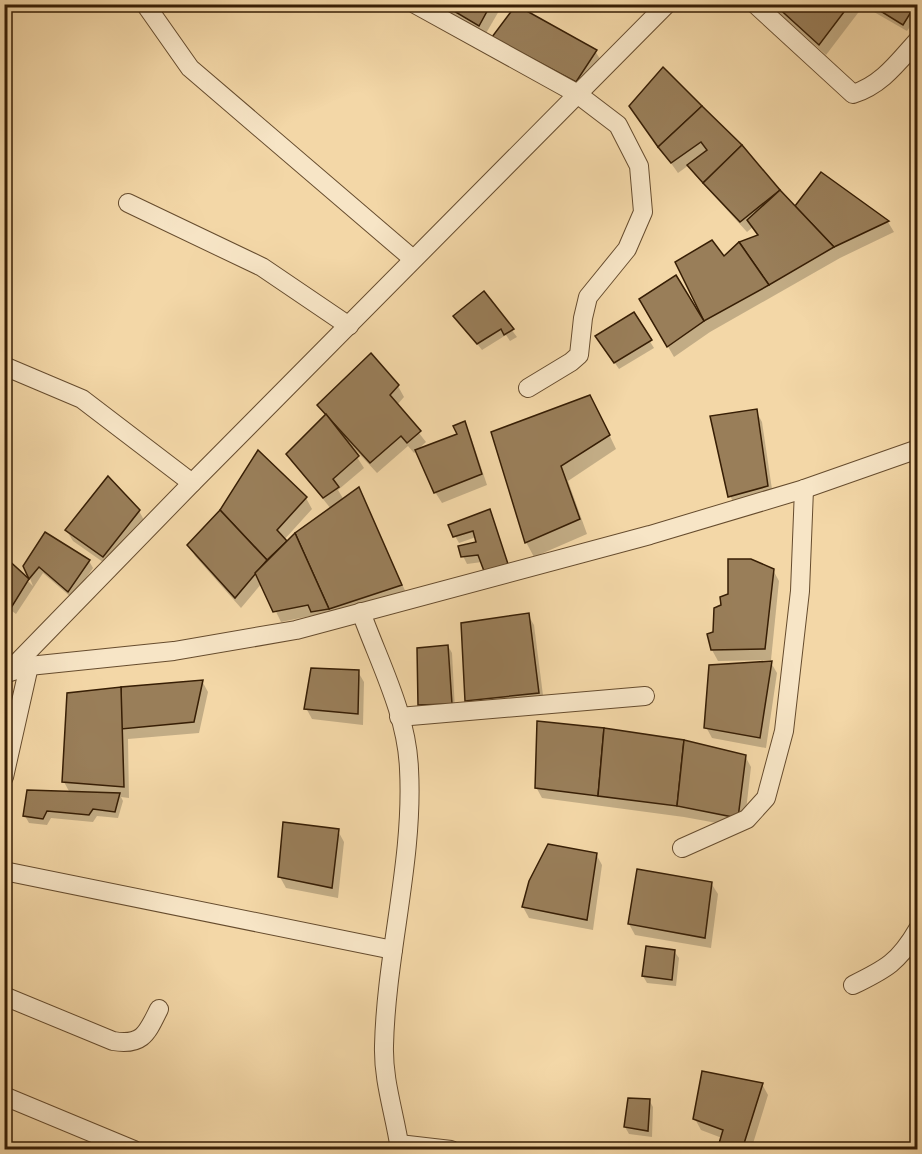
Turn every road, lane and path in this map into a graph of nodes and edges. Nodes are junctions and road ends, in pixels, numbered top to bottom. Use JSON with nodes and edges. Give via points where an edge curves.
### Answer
{"nodes":[{"id":1,"x":145,"y":4,"type":"edge"},
{"id":2,"x":415,"y":4,"type":"edge"},
{"id":3,"x":667,"y":4,"type":"edge"},
{"id":4,"x":754,"y":4,"type":"edge"},
{"id":5,"x":918,"y":40,"type":"edge"},
{"id":6,"x":576,"y":93,"type":"junction"},
{"id":7,"x":128,"y":202,"type":"dead end"},
{"id":8,"x":413,"y":260,"type":"junction"},
{"id":9,"x":349,"y":326,"type":"junction"},
{"id":10,"x":4,"y":366,"type":"edge"},
{"id":11,"x":528,"y":388,"type":"dead end"},
{"id":12,"x":918,"y":449,"type":"edge"},
{"id":13,"x":192,"y":483,"type":"junction"},
{"id":14,"x":804,"y":489,"type":"junction"},
{"id":15,"x":361,"y":612,"type":"junction"},
{"id":16,"x":29,"y":666,"type":"junction"},
{"id":17,"x":6,"y":674,"type":"edge"},
{"id":18,"x":645,"y":696,"type":"dead end"},
{"id":19,"x":399,"y":717,"type":"junction"},
{"id":20,"x":4,"y":777,"type":"edge"},
{"id":21,"x":682,"y":848,"type":"dead end"},
{"id":22,"x":4,"y":871,"type":"edge"},
{"id":23,"x":918,"y":929,"type":"edge"},
{"id":24,"x":393,"y":950,"type":"junction"},
{"id":25,"x":853,"y":985,"type":"dead end"},
{"id":26,"x":4,"y":996,"type":"edge"},
{"id":27,"x":159,"y":1008,"type":"dead end"},
{"id":28,"x":4,"y":1096,"type":"edge"},
{"id":29,"x":400,"y":1147,"type":"edge"},
{"id":30,"x":134,"y":1149,"type":"edge"},
{"id":31,"x":451,"y":1149,"type":"edge"}],
"edges":[{"from":1,"to":8,"type":"street","via":[[190,68]]},
{"from":2,"to":6,"type":"street"},
{"from":3,"to":6,"type":"street"},
{"from":4,"to":5,"type":"street","via":[[853,94],[870,89],[881,80]]},
{"from":6,"to":8,"type":"street"},
{"from":6,"to":11,"type":"street","via":[[618,125],[639,165],[643,212],[627,249],[588,297],[579,355]]},
{"from":7,"to":9,"type":"street","via":[[262,267]]},
{"from":8,"to":9,"type":"street"},
{"from":9,"to":13,"type":"street"},
{"from":10,"to":13,"type":"street","via":[[82,399]]},
{"from":12,"to":14,"type":"street"},
{"from":13,"to":17,"type":"street"},
{"from":14,"to":15,"type":"street","via":[[499,578]]},
{"from":14,"to":21,"type":"street","via":[[800,591],[784,731],[766,798],[747,819]]},
{"from":15,"to":16,"type":"street","via":[[296,630],[174,651]]},
{"from":15,"to":19,"type":"street","via":[[391,682]]},
{"from":16,"to":17,"type":"street"},
{"from":16,"to":20,"type":"street"},
{"from":18,"to":19,"type":"street"},
{"from":19,"to":24,"type":"street","via":[[410,767]]},
{"from":22,"to":24,"type":"street"},
{"from":23,"to":25,"type":"street","via":[[897,960]]},
{"from":24,"to":29,"type":"street","via":[[384,1047],[387,1093]]},
{"from":26,"to":27,"type":"street","via":[[126,1043],[138,1040],[148,1031]]},
{"from":28,"to":30,"type":"street"},
{"from":29,"to":31,"type":"street"}]}
